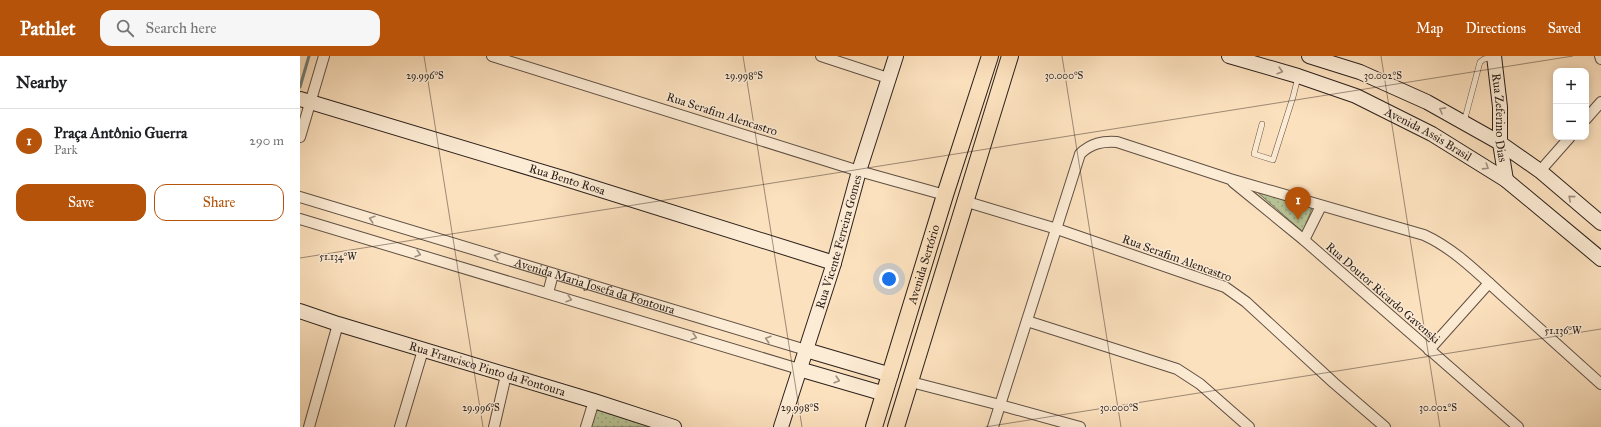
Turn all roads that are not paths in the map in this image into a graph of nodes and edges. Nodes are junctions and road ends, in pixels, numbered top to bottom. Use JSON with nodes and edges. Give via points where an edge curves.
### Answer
{"nodes":[{"id":1,"x":324,"y":56,"type":"edge"},
{"id":2,"x":492,"y":56,"type":"edge"},
{"id":3,"x":821,"y":56,"type":"edge"},
{"id":4,"x":896,"y":56,"type":"edge"},
{"id":5,"x":990,"y":56,"type":"edge"},
{"id":6,"x":996,"y":56,"type":"edge"},
{"id":7,"x":1010,"y":56,"type":"edge"},
{"id":8,"x":1229,"y":56,"type":"edge"},
{"id":9,"x":1600,"y":56,"type":"edge"},
{"id":10,"x":1317,"y":57,"type":"edge"},
{"id":11,"x":1494,"y":57,"type":"edge"},
{"id":12,"x":1601,"y":59,"type":"edge"},
{"id":13,"x":1298,"y":76,"type":"junction"},
{"id":14,"x":888,"y":78,"type":"junction"},
{"id":15,"x":987,"y":86,"type":"dead end"},
{"id":16,"x":306,"y":101,"type":"edge"},
{"id":17,"x":1601,"y":102,"type":"edge"},
{"id":18,"x":1589,"y":116,"type":"edge"},
{"id":19,"x":1463,"y":122,"type":"junction"},
{"id":20,"x":1262,"y":124,"type":"dead end"},
{"id":21,"x":300,"y":137,"type":"edge"},
{"id":22,"x":1567,"y":140,"type":"edge"},
{"id":23,"x":1500,"y":143,"type":"junction"},
{"id":24,"x":1540,"y":171,"type":"junction"},
{"id":25,"x":859,"y":172,"type":"junction"},
{"id":26,"x":1230,"y":179,"type":"junction"},
{"id":27,"x":1506,"y":180,"type":"junction"},
{"id":28,"x":300,"y":197,"type":"edge"},
{"id":29,"x":957,"y":200,"type":"junction"},
{"id":30,"x":1321,"y":206,"type":"junction"},
{"id":31,"x":300,"y":219,"type":"edge"},
{"id":32,"x":1601,"y":223,"type":"edge"},
{"id":33,"x":1057,"y":229,"type":"junction"},
{"id":34,"x":1304,"y":240,"type":"junction"},
{"id":35,"x":1601,"y":259,"type":"edge"},
{"id":36,"x":834,"y":263,"type":"junction"},
{"id":37,"x":553,"y":274,"type":"junction"},
{"id":38,"x":937,"y":274,"type":"dead end"},
{"id":39,"x":1489,"y":283,"type":"junction"},
{"id":40,"x":548,"y":293,"type":"junction"},
{"id":41,"x":300,"y":311,"type":"edge"},
{"id":42,"x":1027,"y":321,"type":"junction"},
{"id":43,"x":338,"y":324,"type":"junction"},
{"id":44,"x":423,"y":350,"type":"junction"},
{"id":45,"x":806,"y":350,"type":"junction"},
{"id":46,"x":1429,"y":350,"type":"junction"},
{"id":47,"x":799,"y":369,"type":"junction"},
{"id":48,"x":506,"y":375,"type":"junction"},
{"id":49,"x":890,"y":376,"type":"junction"},
{"id":50,"x":910,"y":382,"type":"junction"},
{"id":51,"x":1601,"y":384,"type":"edge"},
{"id":52,"x":885,"y":394,"type":"junction"},
{"id":53,"x":594,"y":401,"type":"junction"},
{"id":54,"x":1000,"y":405,"type":"junction"},
{"id":55,"x":309,"y":427,"type":"edge"},
{"id":56,"x":400,"y":427,"type":"edge"},
{"id":57,"x":494,"y":427,"type":"edge"},
{"id":58,"x":586,"y":427,"type":"edge"},
{"id":59,"x":674,"y":427,"type":"edge"},
{"id":60,"x":781,"y":427,"type":"edge"},
{"id":61,"x":874,"y":427,"type":"edge"},
{"id":62,"x":890,"y":427,"type":"edge"},
{"id":63,"x":896,"y":427,"type":"edge"},
{"id":64,"x":993,"y":427,"type":"edge"},
{"id":65,"x":1080,"y":427,"type":"edge"},
{"id":66,"x":1249,"y":427,"type":"edge"},
{"id":67,"x":1385,"y":427,"type":"edge"},
{"id":68,"x":1518,"y":427,"type":"edge"}],
"edges":[{"from":1,"to":16,"type":"street"},
{"from":2,"to":25,"type":"street","name":"Rua Serafim Alencastro"},
{"from":3,"to":14,"type":"street"},
{"from":4,"to":14,"type":"street","name":"Rua Vicente Ferreira Gomes"},
{"from":5,"to":29,"type":"main road","name":"Avenida Sertório"},
{"from":6,"to":15,"type":"lane"},
{"from":7,"to":29,"type":"main road","name":"Avenida Sertório"},
{"from":8,"to":13,"type":"street","name":"Avenida Assis Brasil","one_way":true},
{"from":9,"to":12,"type":"street"},
{"from":19,"to":10,"type":"street","name":"Avenida Assis Brasil","one_way":true,"via":[[1427,102],[1360,72]]},
{"from":11,"to":19,"type":"lane","via":[[1480,62]]},
{"from":11,"to":23,"type":"street","name":"Rua Zeferino Dias","via":[[1500,107]]},
{"from":13,"to":20,"type":"lane","via":[[1273,160],[1254,154]]},
{"from":13,"to":27,"type":"street","name":"Avenida Assis Brasil","one_way":true,"via":[[1356,96],[1432,134]]},
{"from":14,"to":25,"type":"street","name":"Rua Vicente Ferreira Gomes"},
{"from":16,"to":21,"type":"street"},
{"from":16,"to":36,"type":"street","name":"Rua Bento Rosa"},
{"from":17,"to":18,"type":"street"},
{"from":19,"to":23,"type":"street","name":"Avenida Assis Brasil"},
{"from":22,"to":24,"type":"street"},
{"from":23,"to":24,"type":"street","name":"Avenida Assis Brasil"},
{"from":23,"to":27,"type":"street","name":"Rua Zeferino Dias"},
{"from":32,"to":24,"type":"street","name":"Avenida Assis Brasil","one_way":true},
{"from":25,"to":29,"type":"street","name":"Rua Serafim Alencastro"},
{"from":25,"to":36,"type":"street","name":"Rua Vicente Ferreira Gomes"},
{"from":26,"to":30,"type":"street"},
{"from":26,"to":33,"type":"street","via":[[1117,142],[1098,143],[1080,154]]},
{"from":26,"to":34,"type":"street","name":"Rua Doutor Ricardo Gavenski"},
{"from":27,"to":35,"type":"street","name":"Avenida Assis Brasil"},
{"from":37,"to":28,"type":"street","name":"Avenida Maria Josefa da Fontoura","one_way":true},
{"from":29,"to":33,"type":"street","name":"Rua Serafim Alencastro"},
{"from":29,"to":49,"type":"main road","name":"Avenida Sertório"},
{"from":29,"to":50,"type":"main road","name":"Avenida Sertório"},
{"from":30,"to":34,"type":"street"},
{"from":30,"to":39,"type":"street","via":[[1435,240]]},
{"from":31,"to":40,"type":"street","name":"Avenida Maria Josefa da Fontoura","one_way":true},
{"from":33,"to":42,"type":"street"},
{"from":33,"to":67,"type":"street","name":"Rua Serafim Alencastro","via":[[1225,287],[1246,302]]},
{"from":34,"to":46,"type":"street","name":"Rua Doutor Ricardo Gavenski"},
{"from":36,"to":45,"type":"street","name":"Rua Vicente Ferreira Gomes"},
{"from":37,"to":40,"type":"street"},
{"from":45,"to":37,"type":"street","name":"Avenida Maria Josefa da Fontoura","one_way":true},
{"from":38,"to":62,"type":"lane"},
{"from":39,"to":46,"type":"street"},
{"from":39,"to":51,"type":"street"},
{"from":40,"to":47,"type":"street","name":"Avenida Maria Josefa da Fontoura","one_way":true},
{"from":41,"to":43,"type":"street","name":"Rua Francisco Pinto da Fontoura"},
{"from":42,"to":54,"type":"street"},
{"from":42,"to":66,"type":"street","via":[[1177,369],[1200,384]]},
{"from":43,"to":44,"type":"street","name":"Rua Francisco Pinto da Fontoura"},
{"from":43,"to":55,"type":"street"},
{"from":44,"to":48,"type":"street","name":"Rua Francisco Pinto da Fontoura"},
{"from":44,"to":56,"type":"street"},
{"from":45,"to":47,"type":"street","name":"Rua Vicente Ferreira Gomes"},
{"from":45,"to":49,"type":"street","name":"Avenida Maria Josefa da Fontoura"},
{"from":46,"to":68,"type":"street","name":"Rua Doutor Ricardo Gavenski"},
{"from":47,"to":52,"type":"street","name":"Avenida Maria Josefa da Fontoura","one_way":true},
{"from":47,"to":60,"type":"street","name":"Rua Vicente Ferreira Gomes"},
{"from":48,"to":53,"type":"street","name":"Rua Francisco Pinto da Fontoura"},
{"from":48,"to":57,"type":"street"},
{"from":49,"to":52,"type":"main road","name":"Avenida Sertório"},
{"from":50,"to":54,"type":"street"},
{"from":50,"to":63,"type":"main road","name":"Avenida Sertório"},
{"from":52,"to":61,"type":"main road","name":"Avenida Sertório"},
{"from":53,"to":58,"type":"street"},
{"from":53,"to":59,"type":"street","name":"Rua Francisco Pinto da Fontoura"},
{"from":54,"to":64,"type":"street"},
{"from":54,"to":65,"type":"street"}]}
